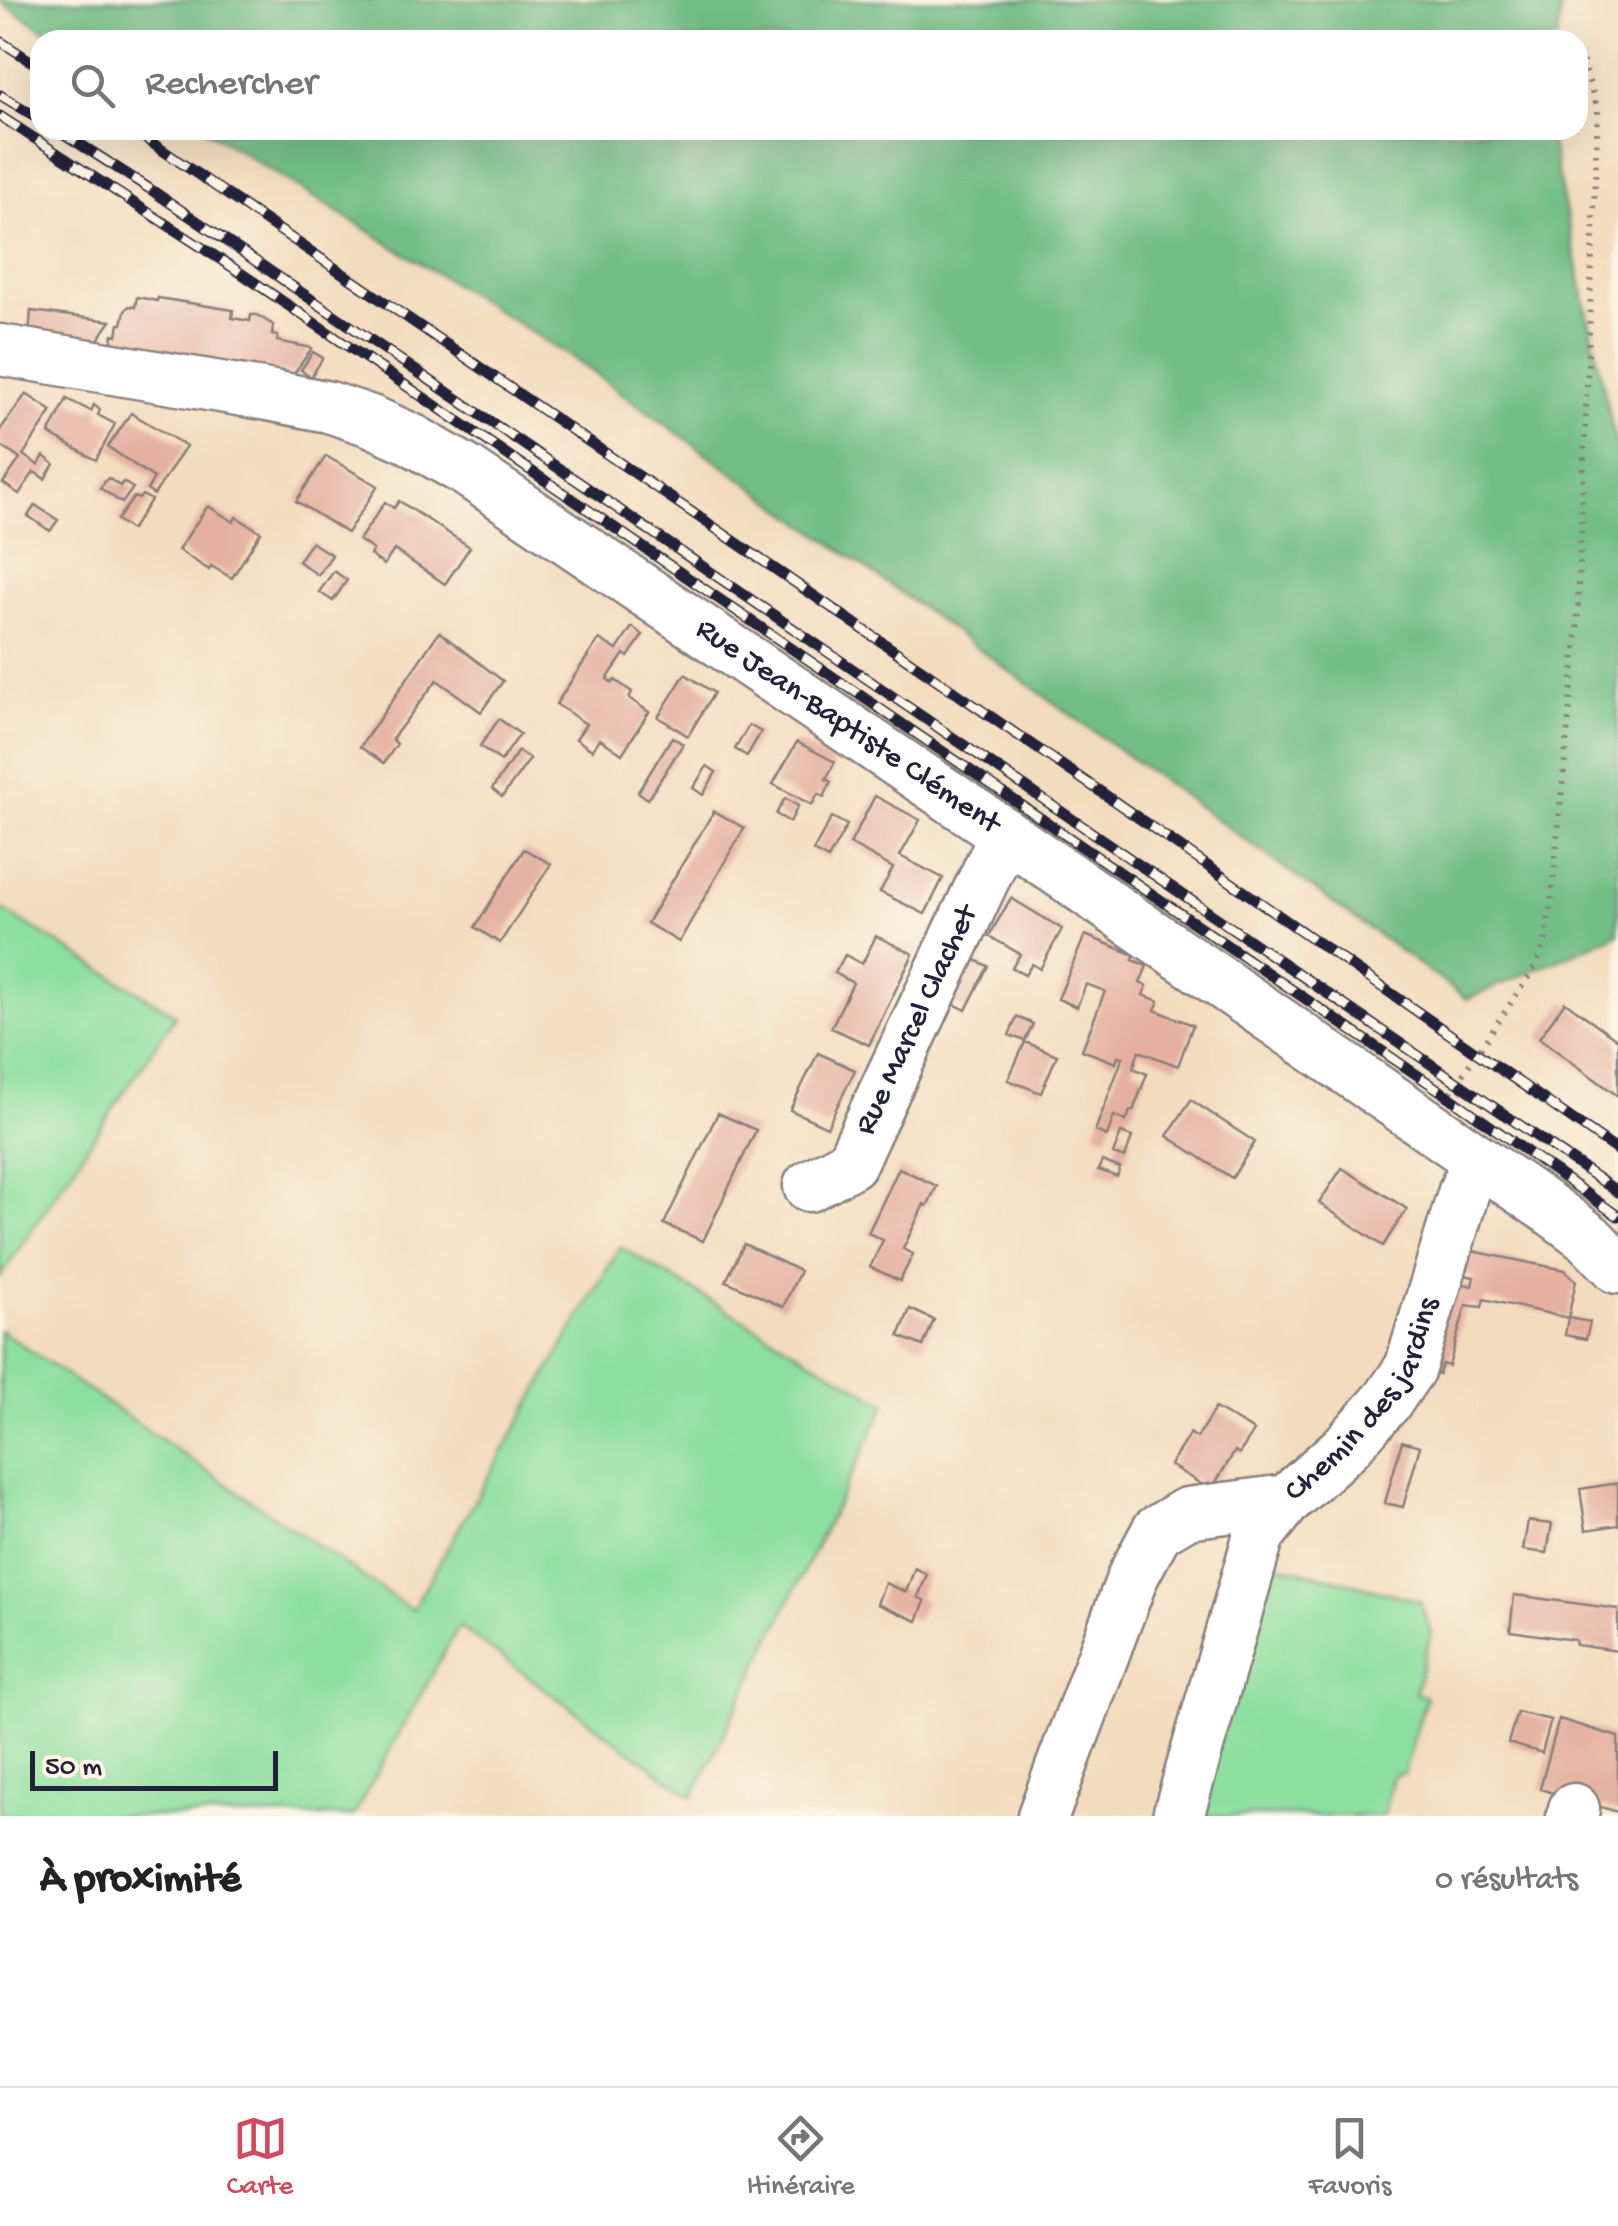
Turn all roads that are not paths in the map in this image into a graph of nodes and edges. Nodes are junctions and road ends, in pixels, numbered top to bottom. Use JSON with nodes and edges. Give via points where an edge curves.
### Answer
{"nodes":[{"id":1,"x":0,"y":350,"type":"edge"},
{"id":2,"x":1005,"y":834,"type":"junction"},
{"id":3,"x":1477,"y":1160,"type":"junction"},
{"id":4,"x":810,"y":1186,"type":"dead end"},
{"id":5,"x":1618,"y":1268,"type":"edge"},
{"id":6,"x":1288,"y":1500,"type":"junction"},
{"id":7,"x":1044,"y":1816,"type":"edge"},
{"id":8,"x":1178,"y":1816,"type":"edge"}],
"edges":[{"from":1,"to":2,"type":"street","name":"Rue Jean-Baptiste Clément","via":[[268,394],[372,420],[482,482]]},
{"from":2,"to":3,"type":"street","name":"Rue Jean-Baptiste Clément"},
{"from":2,"to":4,"type":"street","name":"Rue Marcel Clachet","via":[[851,1162]]},
{"from":3,"to":5,"type":"street","name":"Rue Jean-Baptiste Clément","via":[[1589,1238]]},
{"from":3,"to":6,"type":"street","name":"Chemin des jardins","via":[[1410,1368],[1346,1447]]},
{"from":6,"to":7,"type":"street","name":"Chemin des jardins","via":[[1187,1512],[1157,1530],[1133,1576]]},
{"from":6,"to":8,"type":"street","via":[[1259,1535]]}]}
